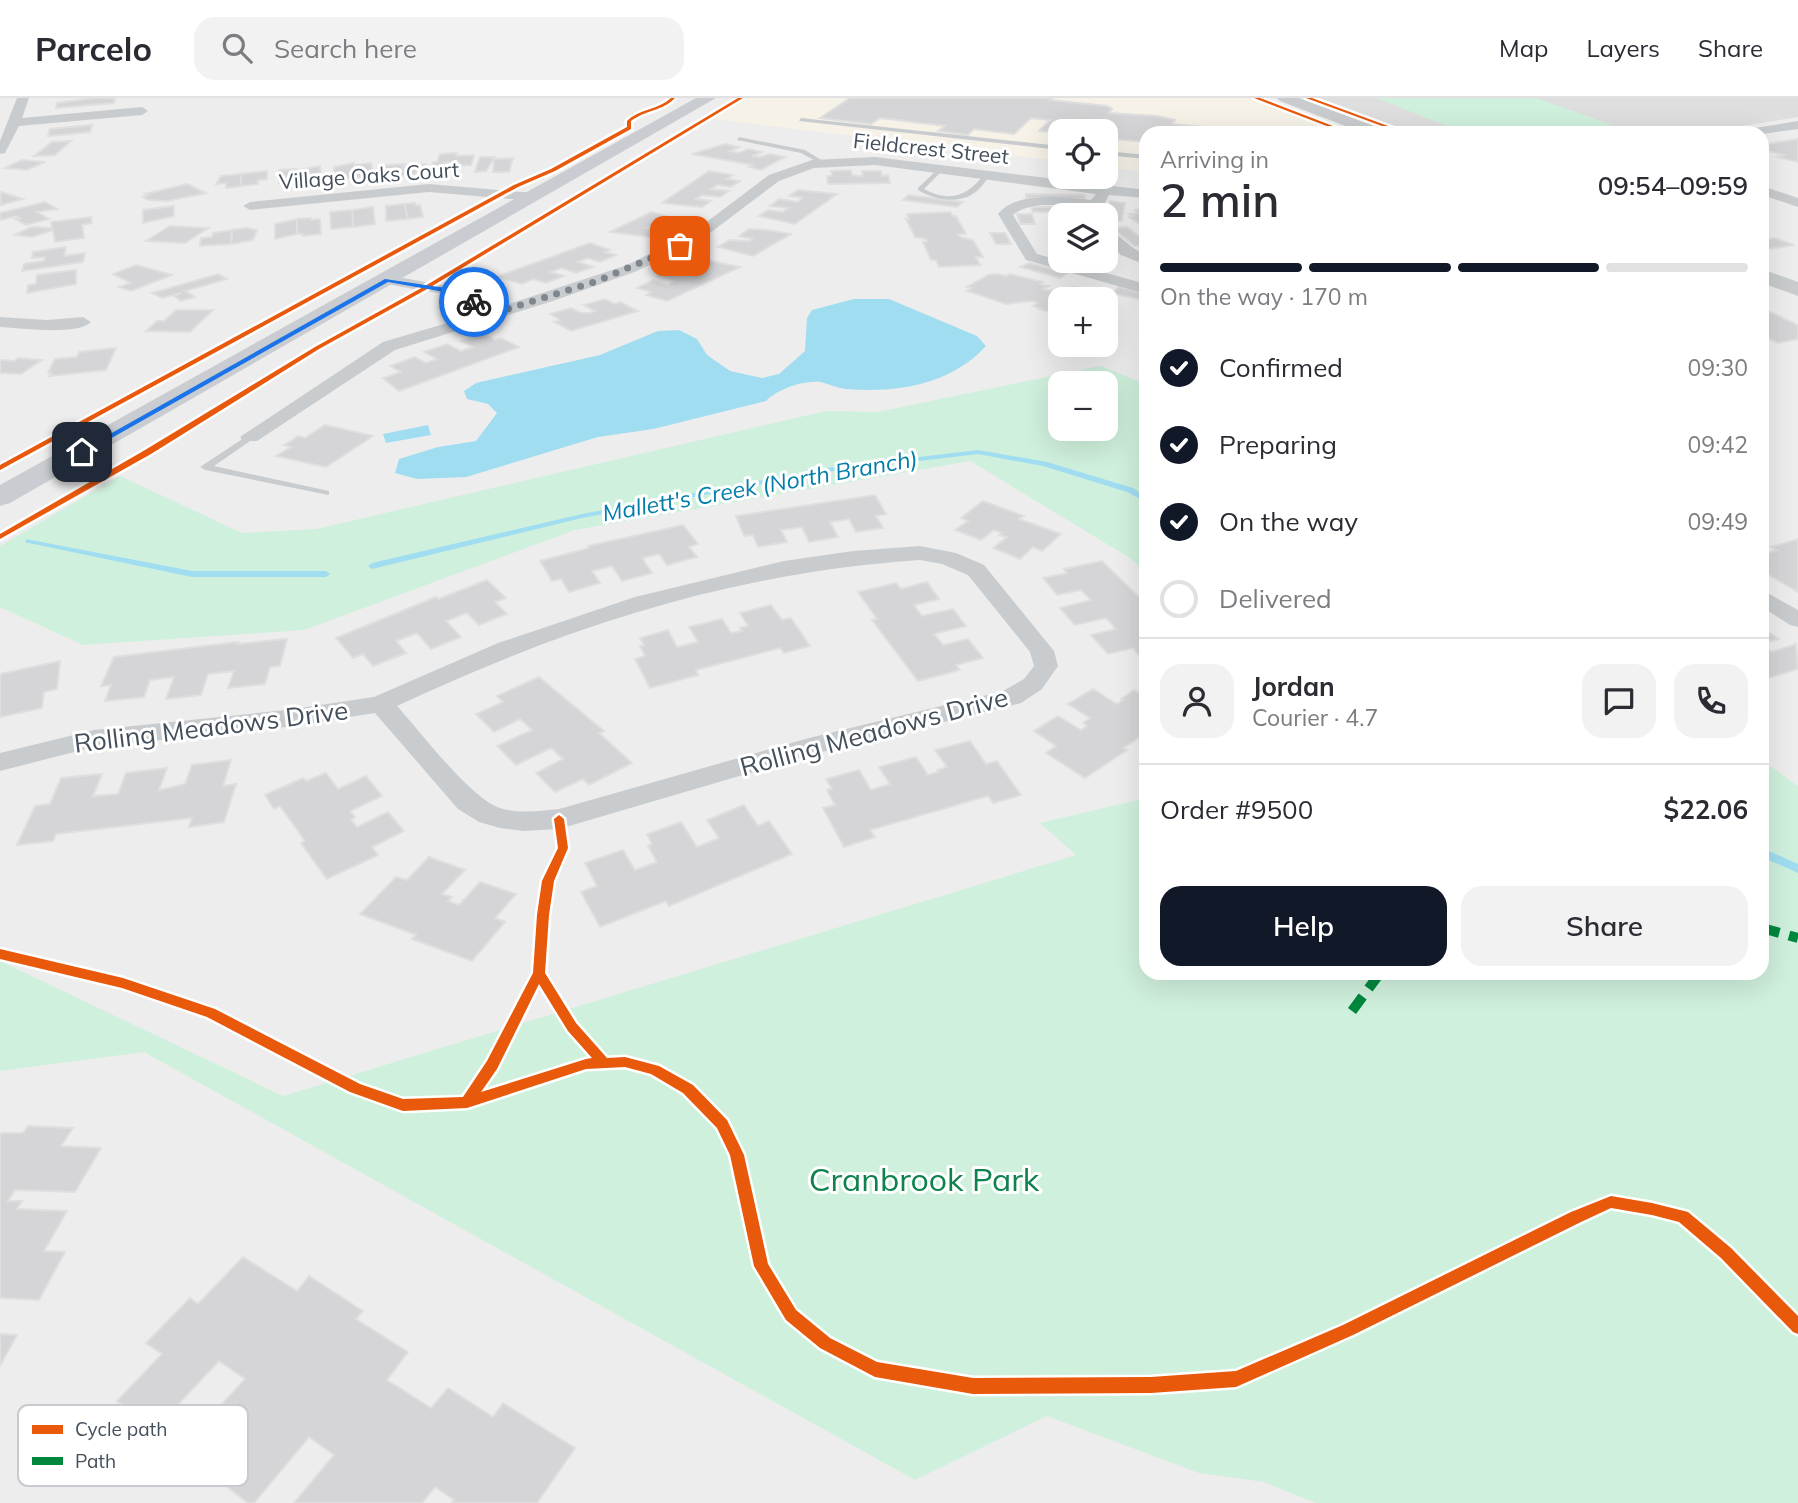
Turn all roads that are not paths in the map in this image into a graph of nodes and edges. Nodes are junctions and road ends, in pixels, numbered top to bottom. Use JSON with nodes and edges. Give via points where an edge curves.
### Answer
{"nodes":[{"id":1,"x":23,"y":98,"type":"edge"},
{"id":2,"x":708,"y":98,"type":"edge"},
{"id":3,"x":1285,"y":98,"type":"edge"},
{"id":4,"x":142,"y":111,"type":"dead end"},
{"id":5,"x":801,"y":120,"type":"dead end"},
{"id":6,"x":12,"y":123,"type":"junction"},
{"id":7,"x":1798,"y":125,"type":"edge"},
{"id":8,"x":1360,"y":126,"type":"edge"},
{"id":9,"x":1769,"y":130,"type":"edge"},
{"id":10,"x":739,"y":139,"type":"dead end"},
{"id":11,"x":1048,"y":147,"type":"edge"},
{"id":12,"x":0,"y":149,"type":"edge"},
{"id":13,"x":1118,"y":154,"type":"edge"},
{"id":14,"x":1139,"y":156,"type":"edge"},
{"id":15,"x":823,"y":163,"type":"junction"},
{"id":16,"x":941,"y":169,"type":"junction"},
{"id":17,"x":987,"y":175,"type":"junction"},
{"id":18,"x":1105,"y":191,"type":"junction"},
{"id":19,"x":1139,"y":193,"type":"edge"},
{"id":20,"x":1769,"y":193,"type":"edge"},
{"id":21,"x":534,"y":197,"type":"junction"},
{"id":22,"x":1098,"y":203,"type":"edge"},
{"id":23,"x":1798,"y":203,"type":"edge"},
{"id":24,"x":1048,"y":205,"type":"edge"},
{"id":25,"x":250,"y":206,"type":"dead end"},
{"id":26,"x":1118,"y":244,"type":"edge"},
{"id":27,"x":1139,"y":258,"type":"edge"},
{"id":28,"x":1048,"y":262,"type":"edge"},
{"id":29,"x":1088,"y":273,"type":"edge"},
{"id":30,"x":1769,"y":278,"type":"edge"},
{"id":31,"x":387,"y":280,"type":"junction"},
{"id":32,"x":1139,"y":287,"type":"edge"},
{"id":33,"x":1798,"y":290,"type":"edge"},
{"id":34,"x":495,"y":313,"type":"junction"},
{"id":35,"x":0,"y":322,"type":"edge"},
{"id":36,"x":83,"y":322,"type":"dead end"},
{"id":37,"x":250,"y":437,"type":"joint"},
{"id":38,"x":325,"y":493,"type":"dead end"},
{"id":39,"x":0,"y":497,"type":"edge"},
{"id":40,"x":1769,"y":601,"type":"edge"},
{"id":41,"x":1798,"y":620,"type":"edge"},
{"id":42,"x":381,"y":704,"type":"junction"},
{"id":43,"x":0,"y":762,"type":"edge"}],
"edges":[{"from":1,"to":6,"type":"street"},
{"from":2,"to":21,"type":"main road"},
{"from":3,"to":8,"type":"street"},
{"from":4,"to":6,"type":"street"},
{"from":5,"to":11,"type":"lane"},
{"from":6,"to":12,"type":"street"},
{"from":7,"to":9,"type":"street"},
{"from":10,"to":15,"type":"lane","via":[[803,151]]},
{"from":13,"to":14,"type":"lane"},
{"from":15,"to":16,"type":"street","name":"Fieldcrest Street","via":[[875,161]]},
{"from":15,"to":34,"type":"street","name":"Fieldcrest Street","via":[[774,178],[711,227],[658,256]]},
{"from":16,"to":17,"type":"street","name":"Fieldcrest Street"},
{"from":16,"to":17,"type":"lane","via":[[919,189],[958,197],[969,194]]},
{"from":17,"to":18,"type":"street","name":"Fieldcrest Street"},
{"from":18,"to":19,"type":"street","name":"Fieldcrest Street"},
{"from":18,"to":22,"type":"street"},
{"from":20,"to":23,"type":"street"},
{"from":21,"to":25,"type":"street","name":"Village Oaks Court","via":[[429,188]]},
{"from":21,"to":31,"type":"main road"},
{"from":24,"to":28,"type":"street","via":[[1016,205],[1005,214],[1031,257]]},
{"from":26,"to":27,"type":"street"},
{"from":29,"to":32,"type":"street"},
{"from":30,"to":33,"type":"street"},
{"from":31,"to":34,"type":"street","via":[[446,290]]},
{"from":31,"to":39,"type":"main road"},
{"from":34,"to":37,"type":"street","name":"Fieldcrest Street","via":[[389,345]]},
{"from":35,"to":36,"type":"street"},
{"from":37,"to":38,"type":"lane","via":[[205,467]]},
{"from":40,"to":41,"type":"street"},
{"from":42,"to":42,"type":"street","name":"Rolling Meadows Drive","via":[[533,639],[657,599],[749,576],[892,554],[948,558],[976,570],[1042,650],[1046,666],[1033,684],[1012,697],[809,747],[559,819],[524,822],[498,819],[468,802]]},
{"from":42,"to":43,"type":"street","name":"Rolling Meadows Drive","via":[[314,717],[108,735]]}]}
